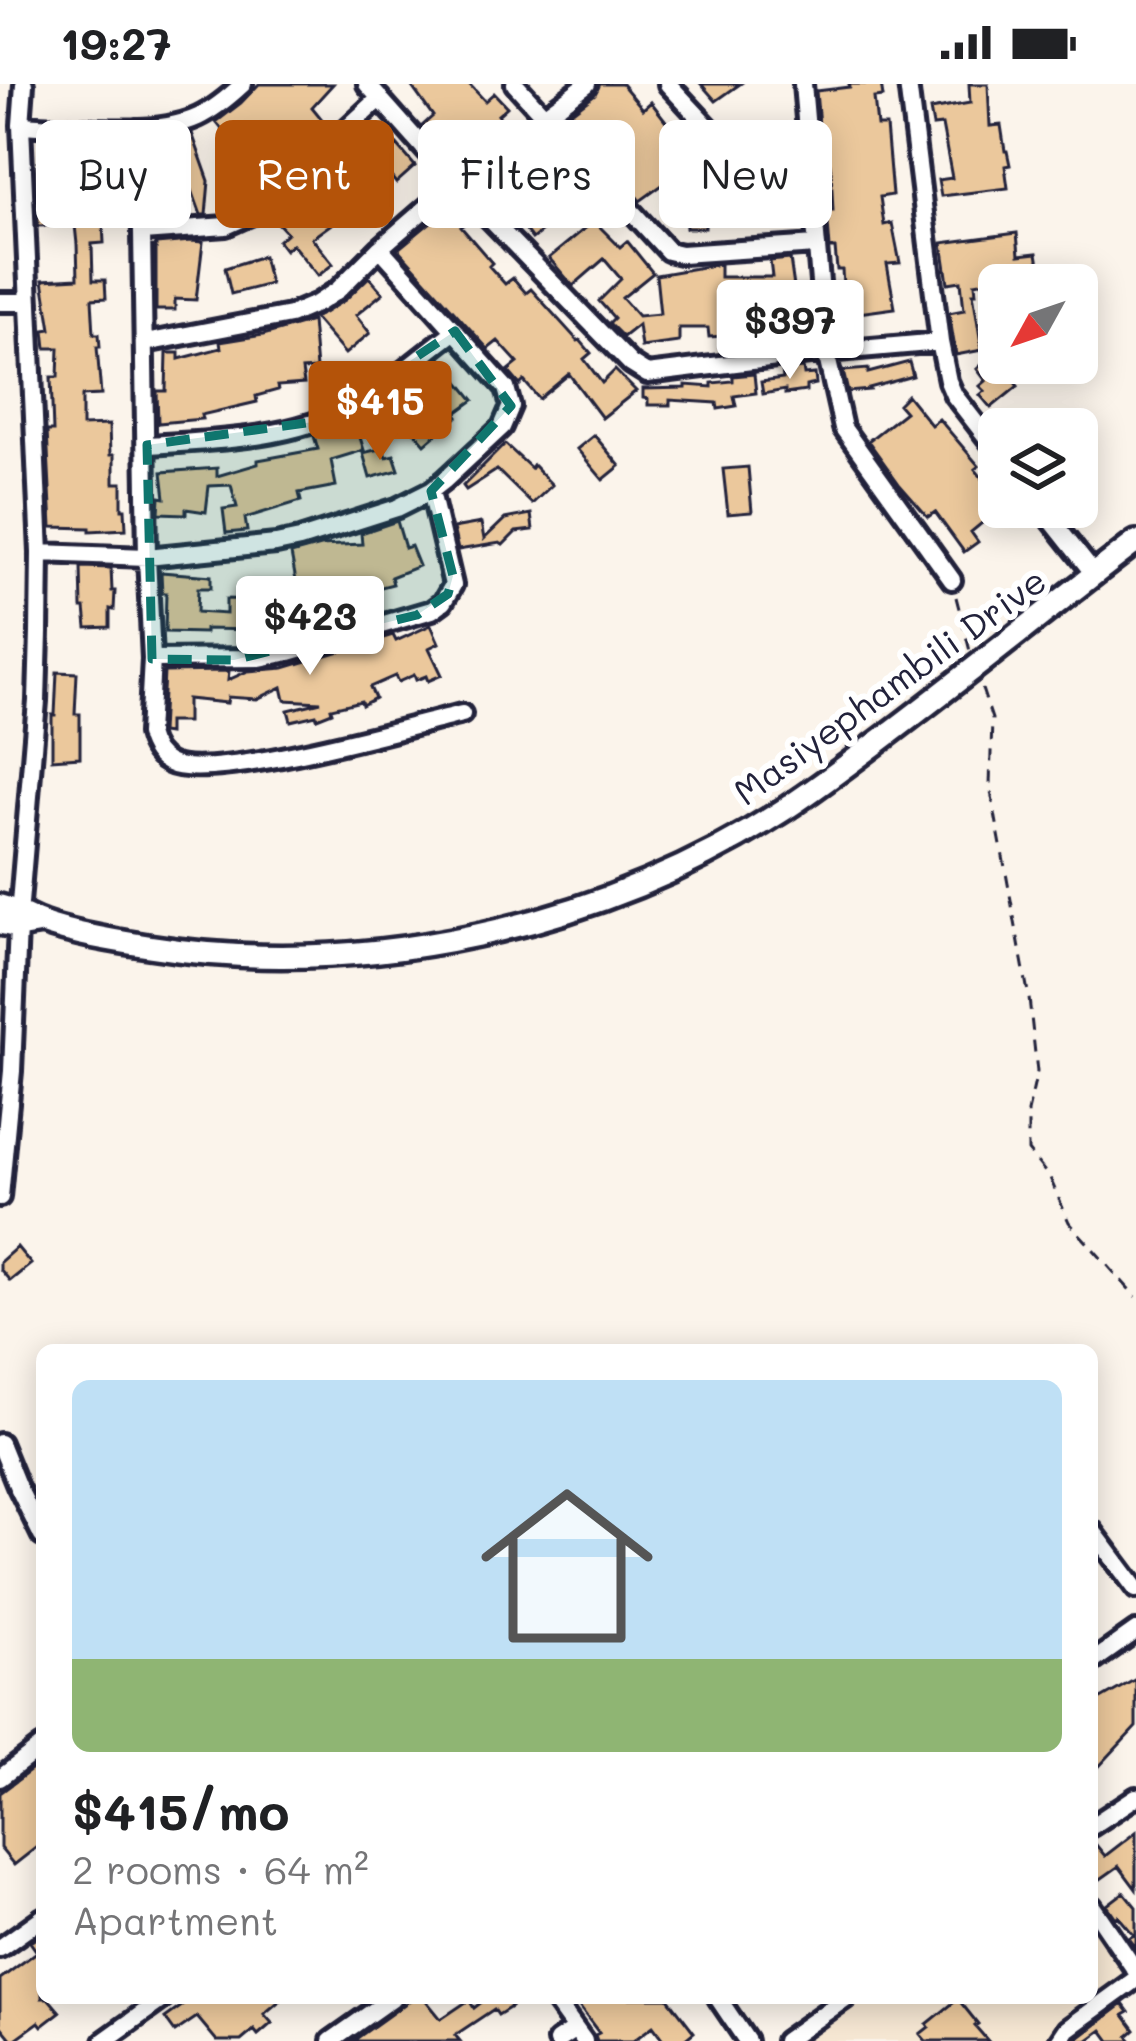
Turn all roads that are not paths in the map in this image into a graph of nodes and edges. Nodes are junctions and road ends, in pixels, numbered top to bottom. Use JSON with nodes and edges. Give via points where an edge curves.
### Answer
{"nodes":[{"id":1,"x":24,"y":84,"type":"edge"},
{"id":2,"x":243,"y":84,"type":"edge"},
{"id":3,"x":515,"y":84,"type":"edge"},
{"id":4,"x":587,"y":84,"type":"edge"},
{"id":5,"x":668,"y":84,"type":"edge"},
{"id":6,"x":803,"y":84,"type":"edge"},
{"id":7,"x":908,"y":84,"type":"edge"},
{"id":8,"x":373,"y":91,"type":"edge"},
{"id":9,"x":544,"y":116,"type":"junction"},
{"id":10,"x":188,"y":120,"type":"edge"},
{"id":11,"x":702,"y":120,"type":"edge"},
{"id":12,"x":807,"y":120,"type":"edge"},
{"id":13,"x":21,"y":125,"type":"junction"},
{"id":14,"x":36,"y":125,"type":"edge"},
{"id":15,"x":418,"y":141,"type":"edge"},
{"id":16,"x":418,"y":215,"type":"edge"},
{"id":17,"x":142,"y":228,"type":"edge"},
{"id":18,"x":499,"y":228,"type":"edge"},
{"id":19,"x":815,"y":228,"type":"edge"},
{"id":20,"x":142,"y":232,"type":"junction"},
{"id":21,"x":816,"y":245,"type":"junction"},
{"id":22,"x":380,"y":248,"type":"junction"},
{"id":23,"x":0,"y":302,"type":"edge"},
{"id":24,"x":28,"y":302,"type":"junction"},
{"id":25,"x":454,"y":331,"type":"junction"},
{"id":26,"x":940,"y":342,"type":"junction"},
{"id":27,"x":145,"y":343,"type":"junction"},
{"id":28,"x":826,"y":352,"type":"junction"},
{"id":29,"x":978,"y":426,"type":"edge"},
{"id":30,"x":147,"y":445,"type":"junction"},
{"id":31,"x":430,"y":491,"type":"junction"},
{"id":32,"x":1058,"y":528,"type":"edge"},
{"id":33,"x":1136,"y":542,"type":"edge"},
{"id":34,"x":40,"y":553,"type":"junction"},
{"id":35,"x":148,"y":557,"type":"junction"},
{"id":36,"x":1094,"y":574,"type":"junction"},
{"id":37,"x":952,"y":580,"type":"road end"},
{"id":38,"x":152,"y":659,"type":"junction"},
{"id":39,"x":462,"y":713,"type":"dead end"},
{"id":40,"x":9,"y":916,"type":"edge"},
{"id":41,"x":0,"y":1197,"type":"edge"},
{"id":42,"x":0,"y":1443,"type":"edge"},
{"id":43,"x":36,"y":1523,"type":"edge"},
{"id":44,"x":1098,"y":1538,"type":"edge"},
{"id":45,"x":1136,"y":1589,"type":"edge"},
{"id":46,"x":1136,"y":1631,"type":"edge"},
{"id":47,"x":1098,"y":1658,"type":"edge"},
{"id":48,"x":36,"y":1751,"type":"edge"},
{"id":49,"x":0,"y":1778,"type":"edge"},
{"id":50,"x":1136,"y":1797,"type":"edge"},
{"id":51,"x":1098,"y":1822,"type":"edge"},
{"id":52,"x":1098,"y":1915,"type":"edge"},
{"id":53,"x":36,"y":1922,"type":"edge"},
{"id":54,"x":0,"y":1948,"type":"edge"},
{"id":55,"x":1136,"y":1975,"type":"edge"},
{"id":56,"x":156,"y":2004,"type":"edge"},
{"id":57,"x":383,"y":2004,"type":"edge"},
{"id":58,"x":557,"y":2004,"type":"edge"},
{"id":59,"x":722,"y":2004,"type":"edge"},
{"id":60,"x":837,"y":2004,"type":"edge"},
{"id":61,"x":580,"y":2035,"type":"edge"},
{"id":62,"x":104,"y":2041,"type":"edge"},
{"id":63,"x":331,"y":2041,"type":"edge"},
{"id":64,"x":557,"y":2041,"type":"edge"},
{"id":65,"x":746,"y":2041,"type":"edge"},
{"id":66,"x":785,"y":2041,"type":"edge"},
{"id":67,"x":1059,"y":2041,"type":"edge"}],
"edges":[{"from":1,"to":13,"type":"street"},
{"from":2,"to":10,"type":"street"},
{"from":3,"to":9,"type":"street"},
{"from":4,"to":9,"type":"street"},
{"from":5,"to":11,"type":"street"},
{"from":6,"to":12,"type":"street"},
{"from":7,"to":26,"type":"street"},
{"from":8,"to":15,"type":"street"},
{"from":8,"to":20,"type":"street","via":[[256,213],[226,226]]},
{"from":9,"to":21,"type":"street","via":[[674,254]]},
{"from":13,"to":14,"type":"street"},
{"from":13,"to":24,"type":"street"},
{"from":16,"to":22,"type":"street"},
{"from":17,"to":20,"type":"street"},
{"from":18,"to":28,"type":"street","via":[[647,374]]},
{"from":19,"to":21,"type":"street"},
{"from":20,"to":27,"type":"street"},
{"from":21,"to":28,"type":"street"},
{"from":22,"to":25,"type":"street"},
{"from":22,"to":27,"type":"street","via":[[304,310]]},
{"from":23,"to":24,"type":"street"},
{"from":24,"to":34,"type":"street"},
{"from":25,"to":30,"type":"street","via":[[366,398],[320,421]]},
{"from":25,"to":31,"type":"street","via":[[506,388],[512,406],[502,427]]},
{"from":26,"to":28,"type":"street"},
{"from":26,"to":29,"type":"street","via":[[954,395]]},
{"from":27,"to":30,"type":"street"},
{"from":28,"to":37,"type":"street","via":[[843,428]]},
{"from":30,"to":35,"type":"street"},
{"from":31,"to":35,"type":"street","via":[[301,539]]},
{"from":31,"to":38,"type":"street","via":[[453,576],[432,610],[260,658]]},
{"from":32,"to":36,"type":"street"},
{"from":33,"to":36,"type":"main road","name":"Masiyephambili Drive"},
{"from":34,"to":35,"type":"street"},
{"from":34,"to":40,"type":"street","via":[[37,701]]},
{"from":35,"to":38,"type":"street"},
{"from":36,"to":40,"type":"main road","name":"Masiyephambili Drive","via":[[780,812],[704,855],[529,924],[282,957],[148,946]]},
{"from":38,"to":39,"type":"street","via":[[148,734],[156,752],[178,766],[313,752]]},
{"from":40,"to":41,"type":"street","via":[[12,1071]]},
{"from":42,"to":43,"type":"street"},
{"from":44,"to":45,"type":"street"},
{"from":46,"to":47,"type":"street"},
{"from":48,"to":49,"type":"street"},
{"from":50,"to":51,"type":"street"},
{"from":52,"to":55,"type":"street"},
{"from":53,"to":54,"type":"street"},
{"from":55,"to":67,"type":"street"},
{"from":56,"to":62,"type":"street"},
{"from":57,"to":63,"type":"street"},
{"from":58,"to":61,"type":"street"},
{"from":59,"to":65,"type":"street"},
{"from":60,"to":66,"type":"street"},
{"from":61,"to":64,"type":"street"}]}
